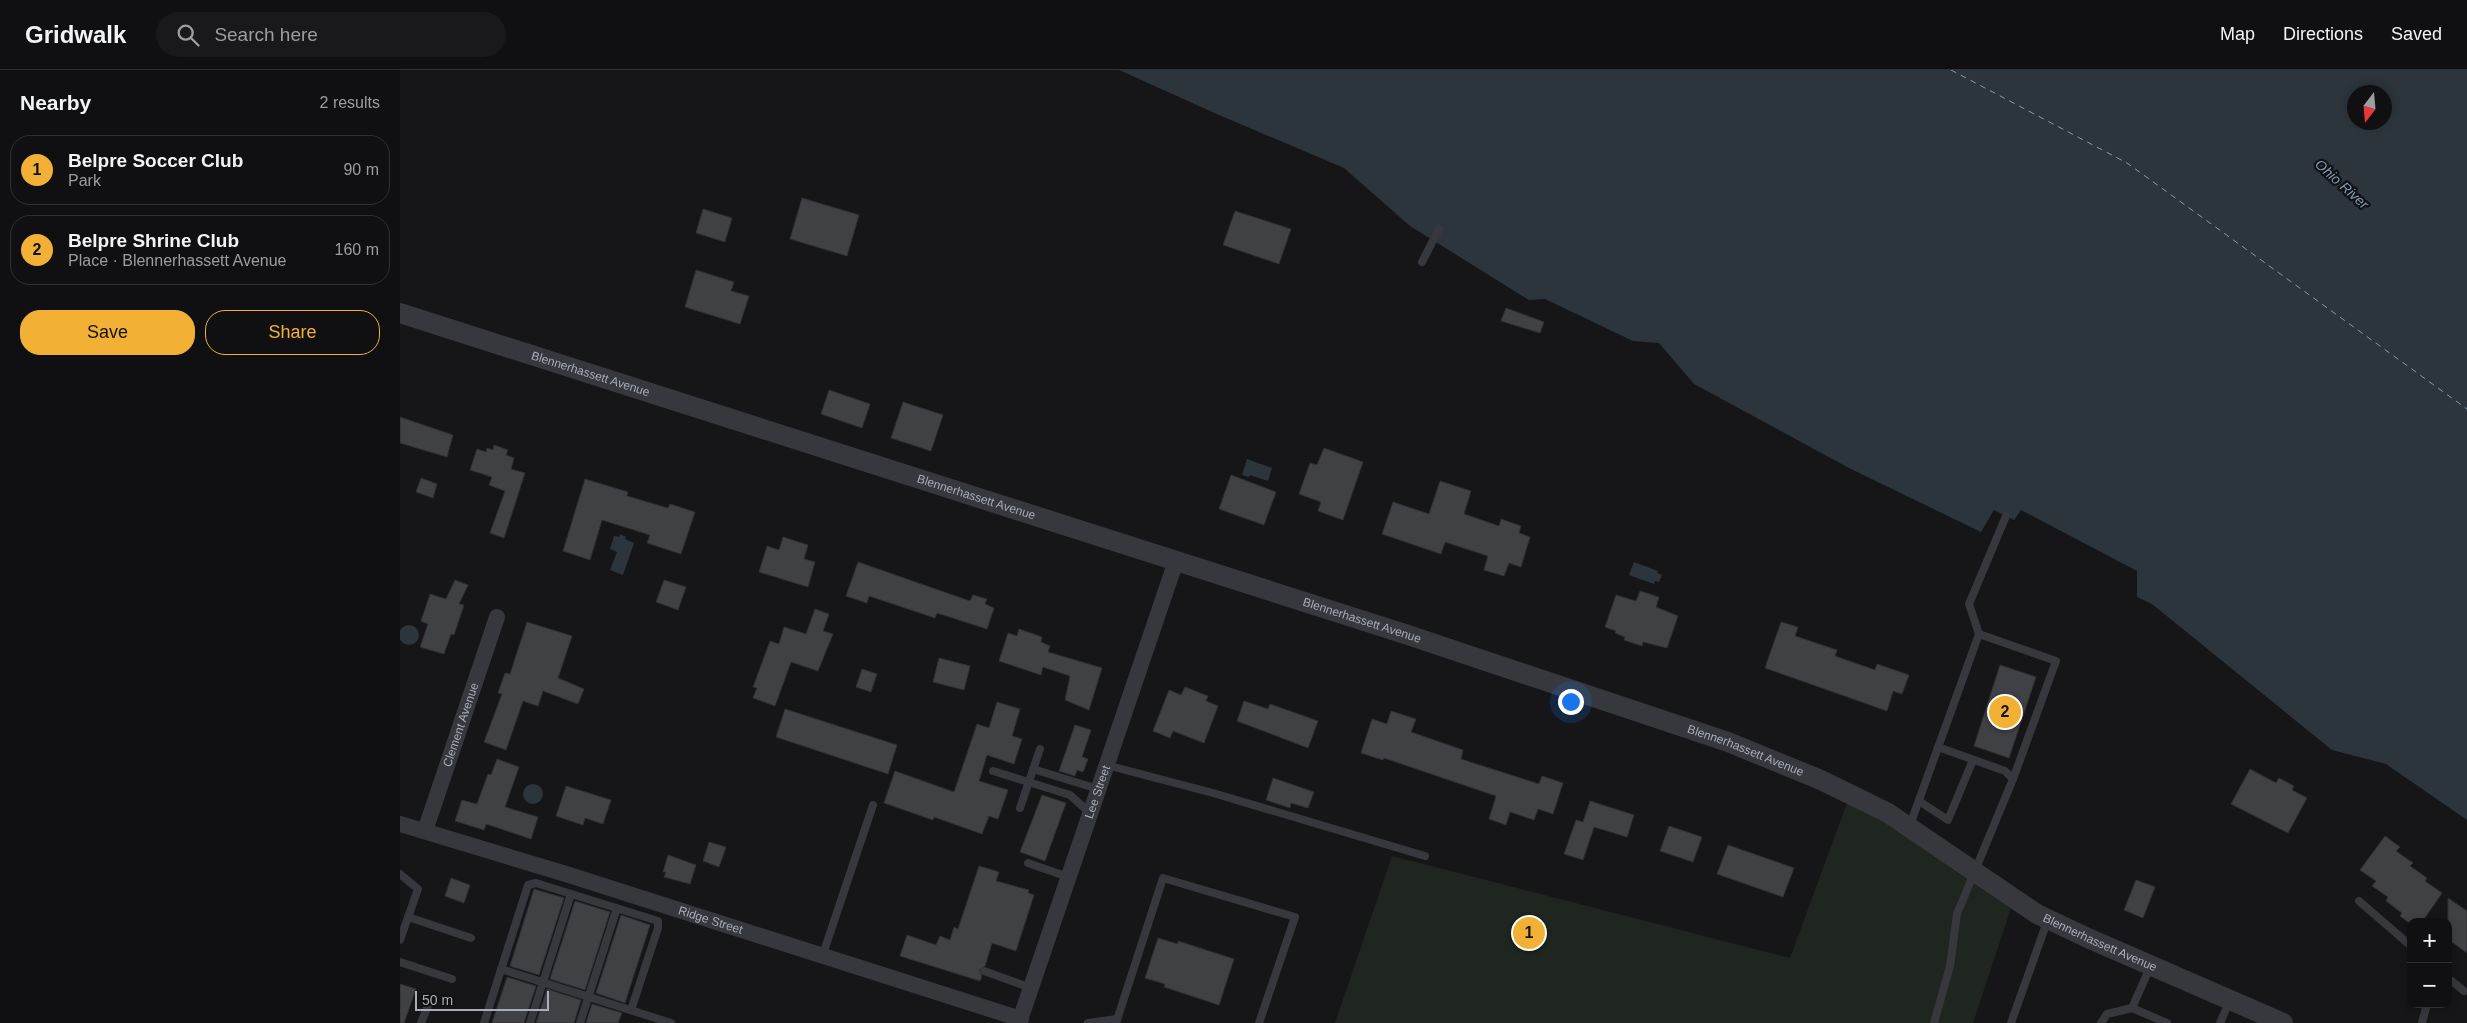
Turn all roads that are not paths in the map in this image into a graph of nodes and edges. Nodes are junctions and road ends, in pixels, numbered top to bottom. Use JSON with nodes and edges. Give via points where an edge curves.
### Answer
{"nodes":[{"id":1,"x":1439,"y":229,"type":"dead end"},
{"id":2,"x":1422,"y":262,"type":"dead end"},
{"id":3,"x":400,"y":313,"type":"edge"},
{"id":4,"x":2006,"y":516,"type":"dead end"},
{"id":5,"x":1176,"y":561,"type":"junction"},
{"id":6,"x":498,"y":617,"type":"dead end"},
{"id":7,"x":1979,"y":634,"type":"junction"},
{"id":8,"x":1938,"y":747,"type":"junction"},
{"id":9,"x":1040,"y":749,"type":"dead end"},
{"id":10,"x":1973,"y":760,"type":"junction"},
{"id":11,"x":1106,"y":765,"type":"junction"},
{"id":12,"x":1033,"y":769,"type":"junction"},
{"id":13,"x":994,"y":771,"type":"dead end"},
{"id":14,"x":2012,"y":779,"type":"junction"},
{"id":15,"x":1029,"y":782,"type":"junction"},
{"id":16,"x":1098,"y":790,"type":"junction"},
{"id":17,"x":1919,"y":801,"type":"junction"},
{"id":18,"x":873,"y":805,"type":"dead end"},
{"id":19,"x":1020,"y":808,"type":"dead end"},
{"id":20,"x":1090,"y":813,"type":"junction"},
{"id":21,"x":400,"y":824,"type":"edge"},
{"id":22,"x":1909,"y":827,"type":"junction"},
{"id":23,"x":425,"y":831,"type":"junction"},
{"id":24,"x":1425,"y":856,"type":"dead end"},
{"id":25,"x":1028,"y":863,"type":"dead end"},
{"id":26,"x":1974,"y":872,"type":"junction"},
{"id":27,"x":400,"y":874,"type":"edge"},
{"id":28,"x":1068,"y":877,"type":"junction"},
{"id":29,"x":571,"y":894,"type":"junction"},
{"id":30,"x":2359,"y":901,"type":"dead end"},
{"id":31,"x":617,"y":908,"type":"junction"},
{"id":32,"x":408,"y":917,"type":"junction"},
{"id":33,"x":2048,"y":919,"type":"junction"},
{"id":34,"x":471,"y":938,"type":"dead end"},
{"id":35,"x":400,"y":940,"type":"edge"},
{"id":36,"x":2407,"y":943,"type":"edge"},
{"id":37,"x":822,"y":957,"type":"junction"},
{"id":38,"x":400,"y":962,"type":"edge"},
{"id":39,"x":2151,"y":965,"type":"junction"},
{"id":40,"x":502,"y":969,"type":"junction"},
{"id":41,"x":984,"y":971,"type":"dead end"},
{"id":42,"x":452,"y":979,"type":"dead end"},
{"id":43,"x":2452,"y":981,"type":"edge"},
{"id":44,"x":543,"y":982,"type":"junction"},
{"id":45,"x":1031,"y":988,"type":"junction"},
{"id":46,"x":2464,"y":991,"type":"dead end"},
{"id":47,"x":589,"y":996,"type":"junction"},
{"id":48,"x":2230,"y":1000,"type":"junction"},
{"id":49,"x":429,"y":1003,"type":"dead end"},
{"id":50,"x":2132,"y":1008,"type":"junction"},
{"id":51,"x":2426,"y":1008,"type":"edge"},
{"id":52,"x":631,"y":1010,"type":"junction"},
{"id":53,"x":1020,"y":1021,"type":"edge"},
{"id":54,"x":1116,"y":1021,"type":"edge"},
{"id":55,"x":421,"y":1023,"type":"edge"},
{"id":56,"x":484,"y":1023,"type":"edge"},
{"id":57,"x":530,"y":1023,"type":"edge"},
{"id":58,"x":580,"y":1023,"type":"edge"},
{"id":59,"x":670,"y":1023,"type":"edge"},
{"id":60,"x":1088,"y":1023,"type":"edge"},
{"id":61,"x":1259,"y":1023,"type":"edge"},
{"id":62,"x":1934,"y":1023,"type":"edge"},
{"id":63,"x":2010,"y":1023,"type":"edge"},
{"id":64,"x":2101,"y":1023,"type":"edge"},
{"id":65,"x":2166,"y":1023,"type":"edge"},
{"id":66,"x":2220,"y":1023,"type":"edge"},
{"id":67,"x":2284,"y":1023,"type":"edge"},
{"id":68,"x":2422,"y":1023,"type":"edge"}],
"edges":[{"from":1,"to":2,"type":"lane"},
{"from":3,"to":5,"type":"street","name":"Blennerhassett Avenue"},
{"from":4,"to":7,"type":"lane","via":[[1968,604]]},
{"from":5,"to":11,"type":"street","name":"Lee Street"},
{"from":5,"to":22,"type":"street","name":"Blennerhassett Avenue","via":[[1728,742],[1851,793]]},
{"from":6,"to":23,"type":"street","name":"Clement Avenue"},
{"from":7,"to":8,"type":"lane"},
{"from":7,"to":14,"type":"lane","via":[[2056,660]]},
{"from":8,"to":10,"type":"lane"},
{"from":8,"to":17,"type":"lane"},
{"from":9,"to":12,"type":"lane"},
{"from":10,"to":14,"type":"lane","via":[[2005,771]]},
{"from":10,"to":17,"type":"lane","via":[[1948,820]]},
{"from":11,"to":16,"type":"street","name":"Lee Street"},
{"from":11,"to":24,"type":"lane"},
{"from":12,"to":15,"type":"lane"},
{"from":12,"to":16,"type":"lane"},
{"from":13,"to":15,"type":"lane"},
{"from":14,"to":26,"type":"lane"},
{"from":15,"to":19,"type":"lane"},
{"from":15,"to":20,"type":"lane","via":[[1070,795]]},
{"from":16,"to":20,"type":"street","name":"Lee Street"},
{"from":17,"to":22,"type":"lane"},
{"from":18,"to":37,"type":"lane"},
{"from":20,"to":28,"type":"street","name":"Lee Street"},
{"from":21,"to":23,"type":"street","name":"Ridge Street"},
{"from":22,"to":26,"type":"street","name":"Blennerhassett Avenue"},
{"from":23,"to":37,"type":"street","name":"Ridge Street"},
{"from":25,"to":28,"type":"lane"},
{"from":26,"to":33,"type":"street","name":"Blennerhassett Avenue"},
{"from":26,"to":62,"type":"lane","via":[[1957,914],[1950,966]]},
{"from":27,"to":32,"type":"lane","via":[[418,889]]},
{"from":28,"to":45,"type":"street","name":"Lee Street"},
{"from":29,"to":31,"type":"lane"},
{"from":29,"to":40,"type":"lane","via":[[536,883],[528,885]]},
{"from":29,"to":44,"type":"lane"},
{"from":30,"to":36,"type":"lane"},
{"from":31,"to":47,"type":"lane"},
{"from":31,"to":52,"type":"lane","via":[[658,921]]},
{"from":32,"to":34,"type":"lane"},
{"from":32,"to":35,"type":"lane"},
{"from":33,"to":39,"type":"street","name":"Blennerhassett Avenue"},
{"from":33,"to":63,"type":"lane"},
{"from":37,"to":53,"type":"street","name":"Ridge Street"},
{"from":38,"to":42,"type":"lane"},
{"from":39,"to":48,"type":"street","name":"Blennerhassett Avenue"},
{"from":39,"to":50,"type":"lane"},
{"from":40,"to":44,"type":"lane"},
{"from":40,"to":56,"type":"lane"},
{"from":41,"to":45,"type":"lane"},
{"from":43,"to":46,"type":"lane"},
{"from":44,"to":47,"type":"lane"},
{"from":44,"to":57,"type":"lane"},
{"from":45,"to":53,"type":"street","name":"Lee Street"},
{"from":47,"to":52,"type":"lane"},
{"from":47,"to":58,"type":"lane"},
{"from":48,"to":66,"type":"lane"},
{"from":48,"to":67,"type":"street","name":"Blennerhassett Avenue"},
{"from":49,"to":55,"type":"lane"},
{"from":50,"to":64,"type":"lane","via":[[2107,1014]]},
{"from":50,"to":65,"type":"lane"},
{"from":51,"to":68,"type":"lane"},
{"from":52,"to":59,"type":"lane"},
{"from":54,"to":60,"type":"lane"},
{"from":54,"to":61,"type":"lane","via":[[1163,878],[1295,917]]}]}
